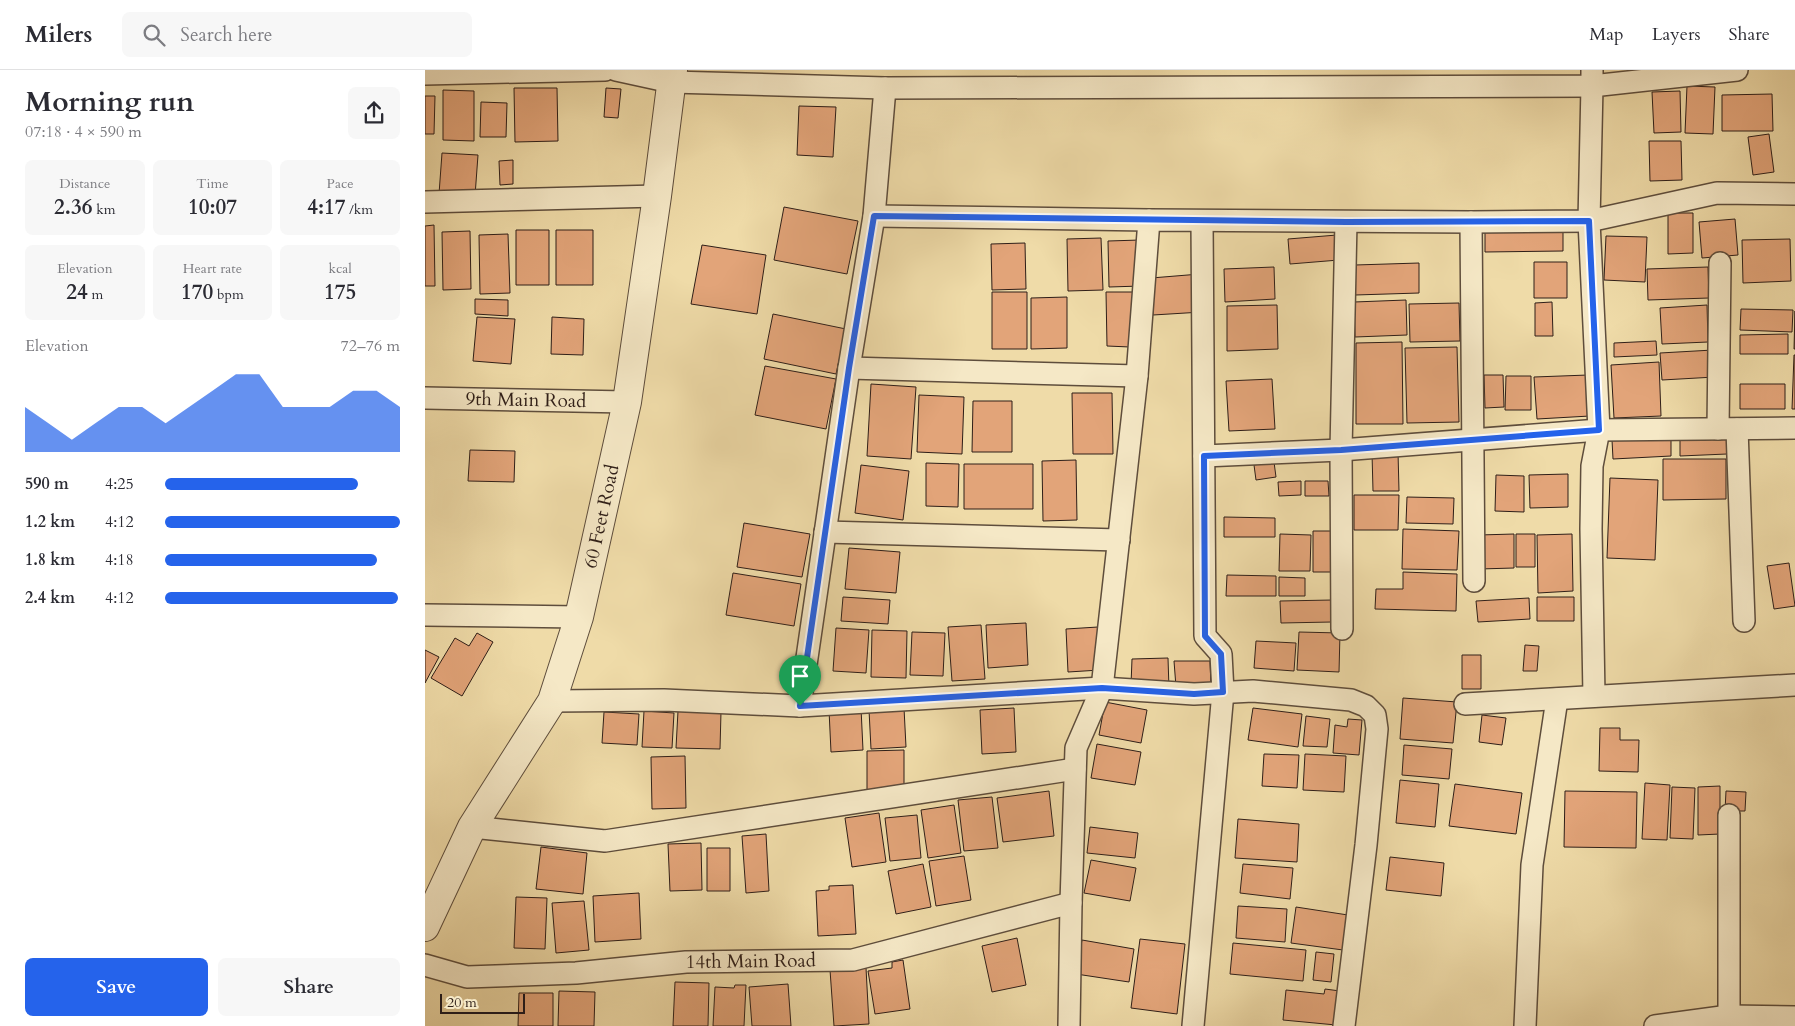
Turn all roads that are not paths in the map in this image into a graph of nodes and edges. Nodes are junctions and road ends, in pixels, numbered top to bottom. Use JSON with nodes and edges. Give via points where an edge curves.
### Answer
{"nodes":[{"id":1,"x":605,"y":70,"type":"edge"},
{"id":2,"x":616,"y":70,"type":"edge"},
{"id":3,"x":1737,"y":70,"type":"edge"},
{"id":4,"x":425,"y":74,"type":"edge"},
{"id":5,"x":672,"y":76,"type":"edge"},
{"id":6,"x":1592,"y":78,"type":"edge"},
{"id":7,"x":885,"y":88,"type":"junction"},
{"id":8,"x":1795,"y":194,"type":"edge"},
{"id":9,"x":657,"y":196,"type":"junction"},
{"id":10,"x":425,"y":202,"type":"edge"},
{"id":11,"x":874,"y":216,"type":"junction"},
{"id":12,"x":1149,"y":220,"type":"junction"},
{"id":13,"x":1202,"y":221,"type":"junction"},
{"id":14,"x":1589,"y":221,"type":"junction"},
{"id":15,"x":1346,"y":222,"type":"junction"},
{"id":16,"x":1471,"y":222,"type":"junction"},
{"id":17,"x":1720,"y":263,"type":"dead end"},
{"id":18,"x":849,"y":368,"type":"junction"},
{"id":19,"x":1137,"y":376,"type":"junction"},
{"id":20,"x":425,"y":398,"type":"edge"},
{"id":21,"x":627,"y":402,"type":"junction"},
{"id":22,"x":1795,"y":428,"type":"edge"},
{"id":23,"x":1728,"y":429,"type":"junction"},
{"id":24,"x":1599,"y":430,"type":"junction"},
{"id":25,"x":1472,"y":439,"type":"junction"},
{"id":26,"x":1341,"y":450,"type":"junction"},
{"id":27,"x":1204,"y":456,"type":"junction"},
{"id":28,"x":825,"y":532,"type":"junction"},
{"id":29,"x":1119,"y":540,"type":"junction"},
{"id":30,"x":1474,"y":581,"type":"dead end"},
{"id":31,"x":425,"y":615,"type":"edge"},
{"id":32,"x":579,"y":617,"type":"junction"},
{"id":33,"x":1744,"y":621,"type":"dead end"},
{"id":34,"x":1343,"y":629,"type":"dead end"},
{"id":35,"x":1795,"y":685,"type":"edge"},
{"id":36,"x":1102,"y":688,"type":"junction"},
{"id":37,"x":1223,"y":692,"type":"junction"},
{"id":38,"x":1594,"y":696,"type":"junction"},
{"id":39,"x":1557,"y":698,"type":"junction"},
{"id":40,"x":551,"y":701,"type":"junction"},
{"id":41,"x":1465,"y":704,"type":"dead end"},
{"id":42,"x":800,"y":706,"type":"junction"},
{"id":43,"x":1075,"y":770,"type":"junction"},
{"id":44,"x":1729,"y":815,"type":"dead end"},
{"id":45,"x":472,"y":827,"type":"junction"},
{"id":46,"x":1071,"y":903,"type":"junction"},
{"id":47,"x":425,"y":927,"type":"edge"},
{"id":48,"x":425,"y":965,"type":"edge"},
{"id":49,"x":1729,"y":1016,"type":"junction"},
{"id":50,"x":1795,"y":1017,"type":"edge"},
{"id":51,"x":1069,"y":1026,"type":"edge"},
{"id":52,"x":1193,"y":1026,"type":"edge"},
{"id":53,"x":1344,"y":1026,"type":"edge"},
{"id":54,"x":1525,"y":1026,"type":"edge"},
{"id":55,"x":1655,"y":1026,"type":"edge"}],
"edges":[{"from":1,"to":4,"type":"street"},
{"from":2,"to":5,"type":"street"},
{"from":3,"to":6,"type":"street"},
{"from":5,"to":7,"type":"street"},
{"from":5,"to":9,"type":"street","name":"60 Feet Road"},
{"from":6,"to":7,"type":"street"},
{"from":6,"to":14,"type":"street"},
{"from":7,"to":11,"type":"street"},
{"from":8,"to":14,"type":"street","via":[[1717,193]]},
{"from":9,"to":10,"type":"street"},
{"from":9,"to":21,"type":"street","name":"60 Feet Road"},
{"from":11,"to":12,"type":"street"},
{"from":11,"to":18,"type":"street"},
{"from":12,"to":13,"type":"street"},
{"from":12,"to":19,"type":"street"},
{"from":13,"to":15,"type":"street"},
{"from":13,"to":27,"type":"street"},
{"from":14,"to":16,"type":"street"},
{"from":14,"to":24,"type":"street"},
{"from":15,"to":16,"type":"street"},
{"from":15,"to":26,"type":"street"},
{"from":16,"to":25,"type":"street"},
{"from":17,"to":23,"type":"street"},
{"from":18,"to":19,"type":"street"},
{"from":18,"to":28,"type":"street"},
{"from":19,"to":29,"type":"street"},
{"from":20,"to":21,"type":"street","name":"9th Main Road"},
{"from":21,"to":32,"type":"street","name":"60 Feet Road"},
{"from":22,"to":23,"type":"street"},
{"from":23,"to":24,"type":"street"},
{"from":23,"to":33,"type":"street"},
{"from":24,"to":25,"type":"street"},
{"from":24,"to":38,"type":"street","via":[[1592,466]]},
{"from":25,"to":26,"type":"street"},
{"from":25,"to":30,"type":"street"},
{"from":26,"to":27,"type":"street"},
{"from":26,"to":34,"type":"street"},
{"from":27,"to":37,"type":"street","via":[[1205,636],[1221,654]]},
{"from":28,"to":29,"type":"street"},
{"from":28,"to":42,"type":"street"},
{"from":29,"to":36,"type":"street"},
{"from":31,"to":32,"type":"street"},
{"from":32,"to":40,"type":"street","name":"60 Feet Road"},
{"from":35,"to":38,"type":"street"},
{"from":36,"to":37,"type":"street","via":[[1194,694]]},
{"from":36,"to":42,"type":"street"},
{"from":36,"to":43,"type":"street","via":[[1076,748]]},
{"from":37,"to":52,"type":"street"},
{"from":37,"to":53,"type":"street","via":[[1253,691],[1351,700],[1366,706],[1375,716],[1377,729],[1366,845]]},
{"from":38,"to":39,"type":"street"},
{"from":39,"to":41,"type":"street"},
{"from":39,"to":54,"type":"street","via":[[1532,865]]},
{"from":40,"to":42,"type":"street","via":[[664,700]]},
{"from":40,"to":45,"type":"street","name":"60 Feet Road"},
{"from":43,"to":45,"type":"street","via":[[605,841]]},
{"from":43,"to":46,"type":"street"},
{"from":44,"to":49,"type":"street"},
{"from":45,"to":47,"type":"street","name":"60 Feet Road"},
{"from":46,"to":48,"type":"street","name":"14th Main Road","via":[[853,960],[686,962],[576,973],[467,977]]},
{"from":46,"to":51,"type":"street"},
{"from":49,"to":50,"type":"street"},
{"from":49,"to":55,"type":"street"}]}
